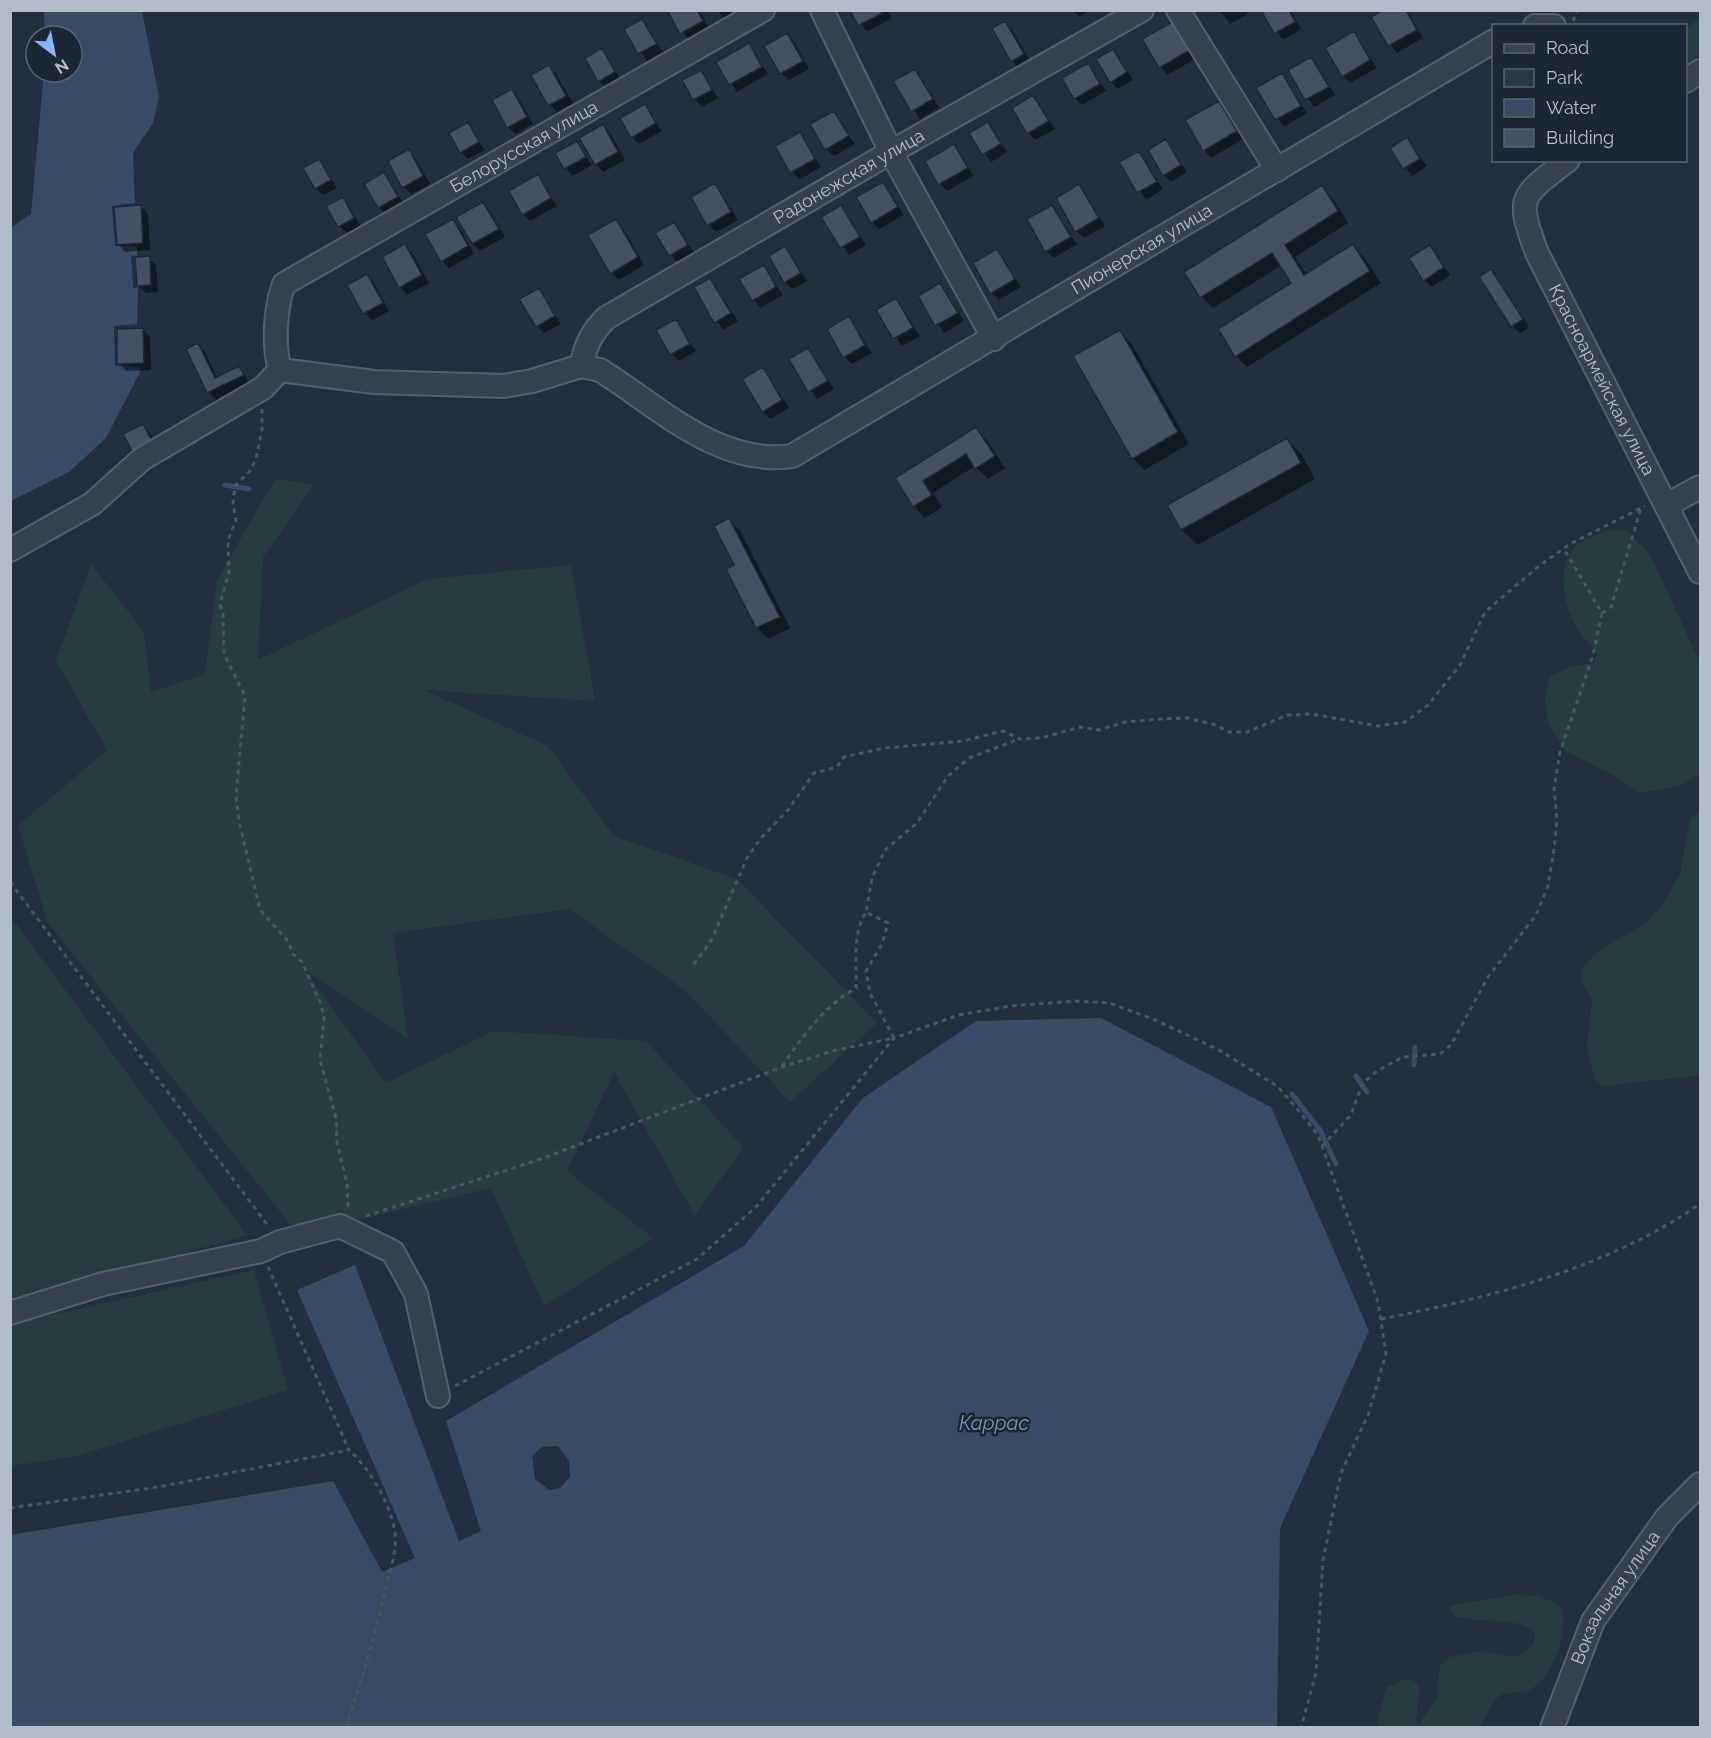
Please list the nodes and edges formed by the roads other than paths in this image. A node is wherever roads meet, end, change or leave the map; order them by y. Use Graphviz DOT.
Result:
graph roads {
  1 [pos="763,10"];
  2 [pos="822,10"];
  3 [pos="1142,10"];
  4 [pos="1178,10"];
  5 [pos="1492,42"];
  6 [pos="1701,71"];
  7 [pos="1687,80"];
  8 [pos="891,152"];
  9 [pos="1565,162"];
  10 [pos="1277,170"];
  11 [pos="994,339"];
  12 [pos="581,366"];
  13 [pos="280,370"];
  14 [pos="1701,487"];
  15 [pos="1664,500"];
  16 [pos="10,550"];
  17 [pos="1701,572"];
  18 [pos="10,1313"];
  19 [pos="438,1396"];
  20 [pos="1701,1484"];
  21 [pos="1552,1728"];
  1 -- 13 [label="street, Белорусская улица"];
  2 -- 8 [label="street"];
  3 -- 8 [label="street, Радонежская улица"];
  4 -- 10 [label="street"];
  5 -- 10 [label="street, Пионерская улица"];
  6 -- 7 [label="street"];
  8 -- 11 [label="street"];
  8 -- 12 [label="street, Радонежская улица"];
  9 -- 15 [label="street, Красноармейская улица"];
  10 -- 11 [label="street, Пионерская улица"];
  11 -- 12 [label="street, Пионерская улица"];
  12 -- 13 [label="street"];
  13 -- 16 [label="street"];
  14 -- 15 [label="street"];
  15 -- 17 [label="street, Красноармейская улица"];
  18 -- 19 [label="street"];
  20 -- 21 [label="street, Вокзальная улица"];
}
